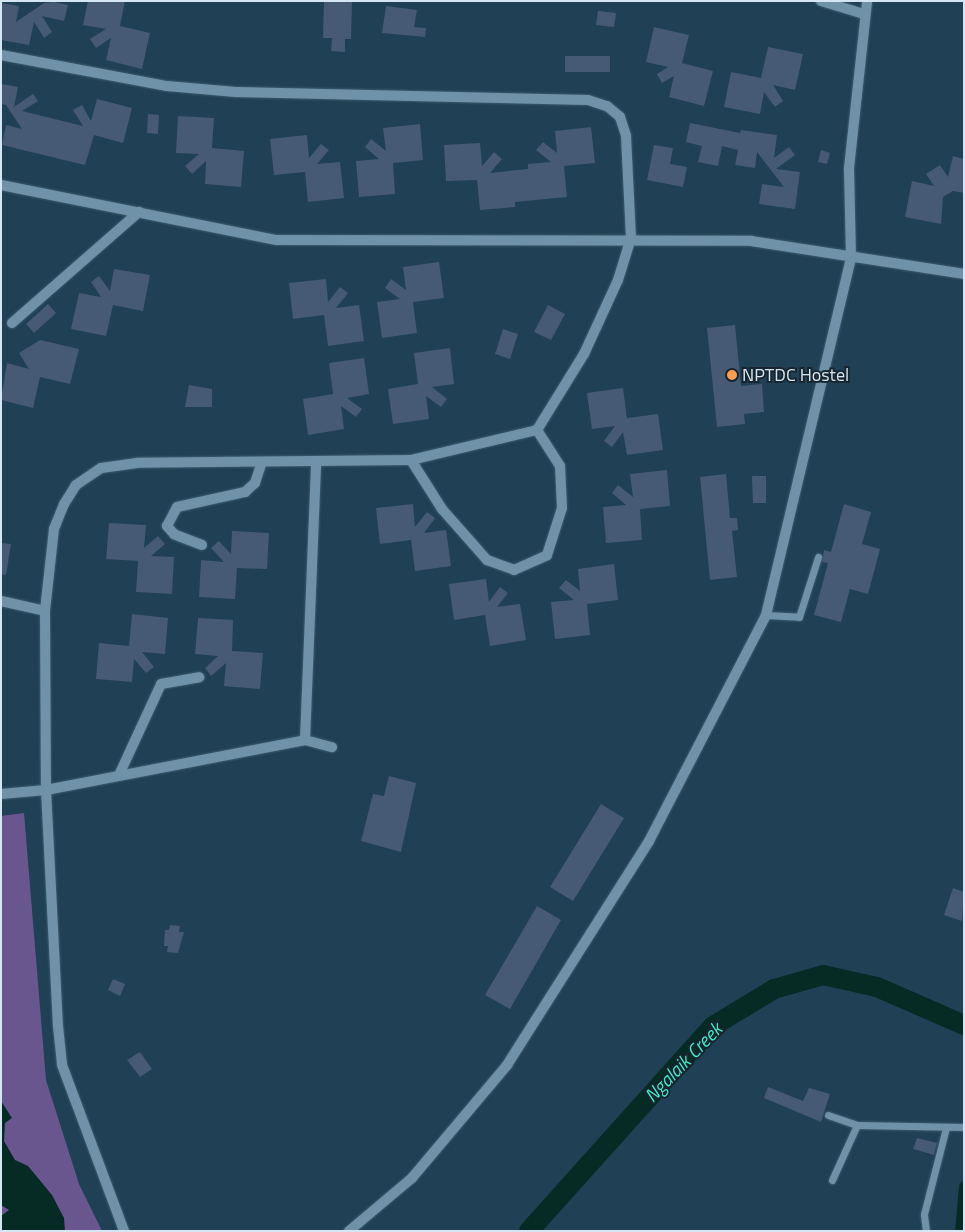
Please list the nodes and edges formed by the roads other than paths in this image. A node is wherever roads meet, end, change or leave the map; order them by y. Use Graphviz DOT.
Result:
graph roads {
  1 [pos="821,1"];
  2 [pos="867,1"];
  3 [pos="864,14"];
  4 [pos="1,55"];
  5 [pos="1,185"];
  6 [pos="139,212"];
  7 [pos="631,238"];
  8 [pos="851,257"];
  9 [pos="964,274"];
  10 [pos="12,324"];
  11 [pos="537,430"];
  12 [pos="411,460"];
  13 [pos="316,463"];
  14 [pos="261,464"];
  15 [pos="202,545"];
  16 [pos="818,557"];
  17 [pos="1,601"];
  18 [pos="45,611"];
  19 [pos="766,615"];
  20 [pos="199,677"];
  21 [pos="305,740"];
  22 [pos="332,747"];
  23 [pos="119,775"];
  24 [pos="46,790"];
  25 [pos="1,794"];
  26 [pos="828,1115"];
  27 [pos="857,1125"];
  28 [pos="946,1128"];
  29 [pos="964,1128"];
  30 [pos="832,1180"];
  31 [pos="124,1231"];
  32 [pos="349,1231"];
  33 [pos="926,1231"];
  1 -- 3 [label="street"];
  2 -- 3 [label="street"];
  3 -- 8 [label="street"];
  4 -- 7 [label="street"];
  5 -- 6 [label="street"];
  6 -- 7 [label="street"];
  6 -- 10 [label="street"];
  7 -- 8 [label="street"];
  7 -- 11 [label="street"];
  8 -- 9 [label="street"];
  8 -- 19 [label="street"];
  11 -- 12 [label="street"];
  11 -- 12 [label="street"];
  12 -- 13 [label="street"];
  13 -- 14 [label="street"];
  13 -- 21 [label="street"];
  14 -- 15 [label="street"];
  14 -- 18 [label="street"];
  16 -- 19 [label="lane"];
  17 -- 18 [label="street"];
  18 -- 24 [label="street"];
  19 -- 32 [label="street"];
  20 -- 23 [label="street"];
  21 -- 22 [label="street"];
  21 -- 23 [label="street"];
  23 -- 24 [label="street"];
  24 -- 25 [label="street"];
  24 -- 31 [label="street"];
  26 -- 27 [label="lane"];
  27 -- 28 [label="lane"];
  27 -- 30 [label="lane"];
  28 -- 29 [label="lane"];
  28 -- 33 [label="lane"];
}
